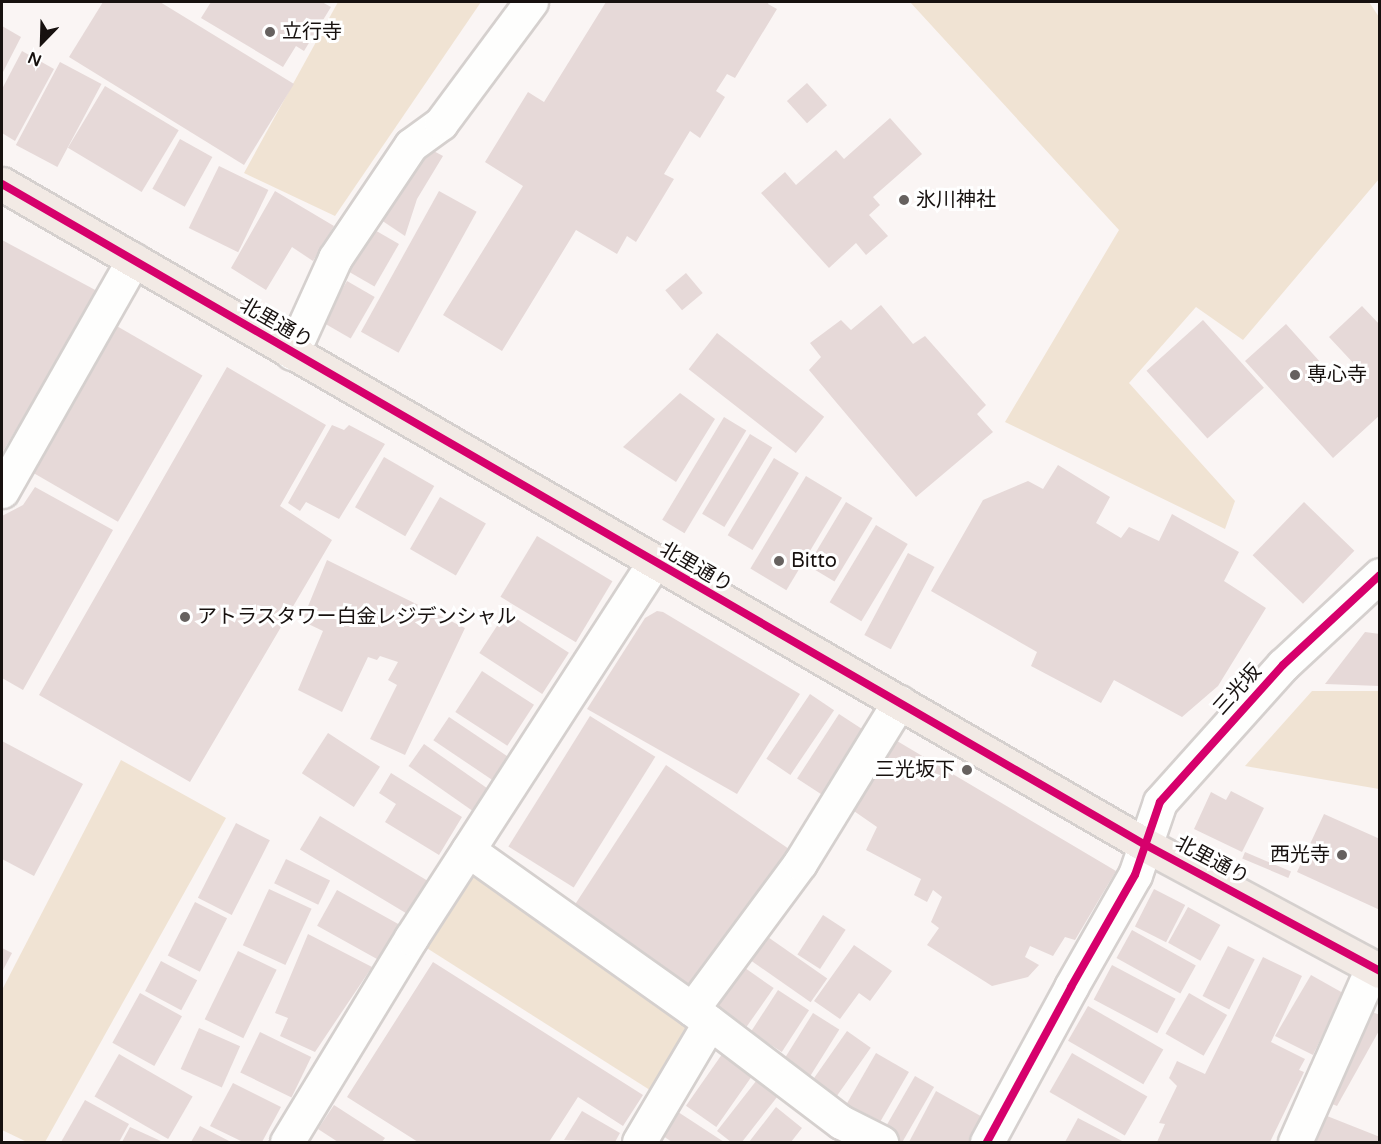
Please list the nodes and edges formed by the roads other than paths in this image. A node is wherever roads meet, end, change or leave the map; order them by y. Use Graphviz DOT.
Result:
graph roads {
  1 [pos="531,2"];
  2 [pos="2,184"];
  3 [pos="133,260"];
  4 [pos="292,353"];
  5 [pos="2,491"];
  6 [pos="654,562"];
  7 [pos="1377,582"];
  8 [pos="899,702"];
  9 [pos="1144,844"];
  10 [pos="468,850"];
  11 [pos="1376,969"];
  12 [pos="701,1016"];
  13 [pos="288,1143"];
  14 [pos="639,1143"];
  15 [pos="881,1143"];
  16 [pos="987,1143"];
  17 [pos="1295,1143"];
  1 -- 4 [label="street"];
  2 -- 3 [label="main road, 北里通り"];
  3 -- 4 [label="main road, 北里通り"];
  3 -- 5 [label="street"];
  4 -- 6 [label="main road, 北里通り"];
  6 -- 8 [label="main road, 北里通り"];
  6 -- 10 [label="street"];
  7 -- 9 [label="street, 三光坂"];
  8 -- 9 [label="main road, 北里通り"];
  8 -- 12 [label="street"];
  9 -- 11 [label="main road, 北里通り"];
  9 -- 16 [label="street, 三光坂"];
  10 -- 12 [label="street"];
  10 -- 13 [label="street"];
  11 -- 17 [label="street"];
  12 -- 14 [label="street"];
  12 -- 15 [label="street"];
}
